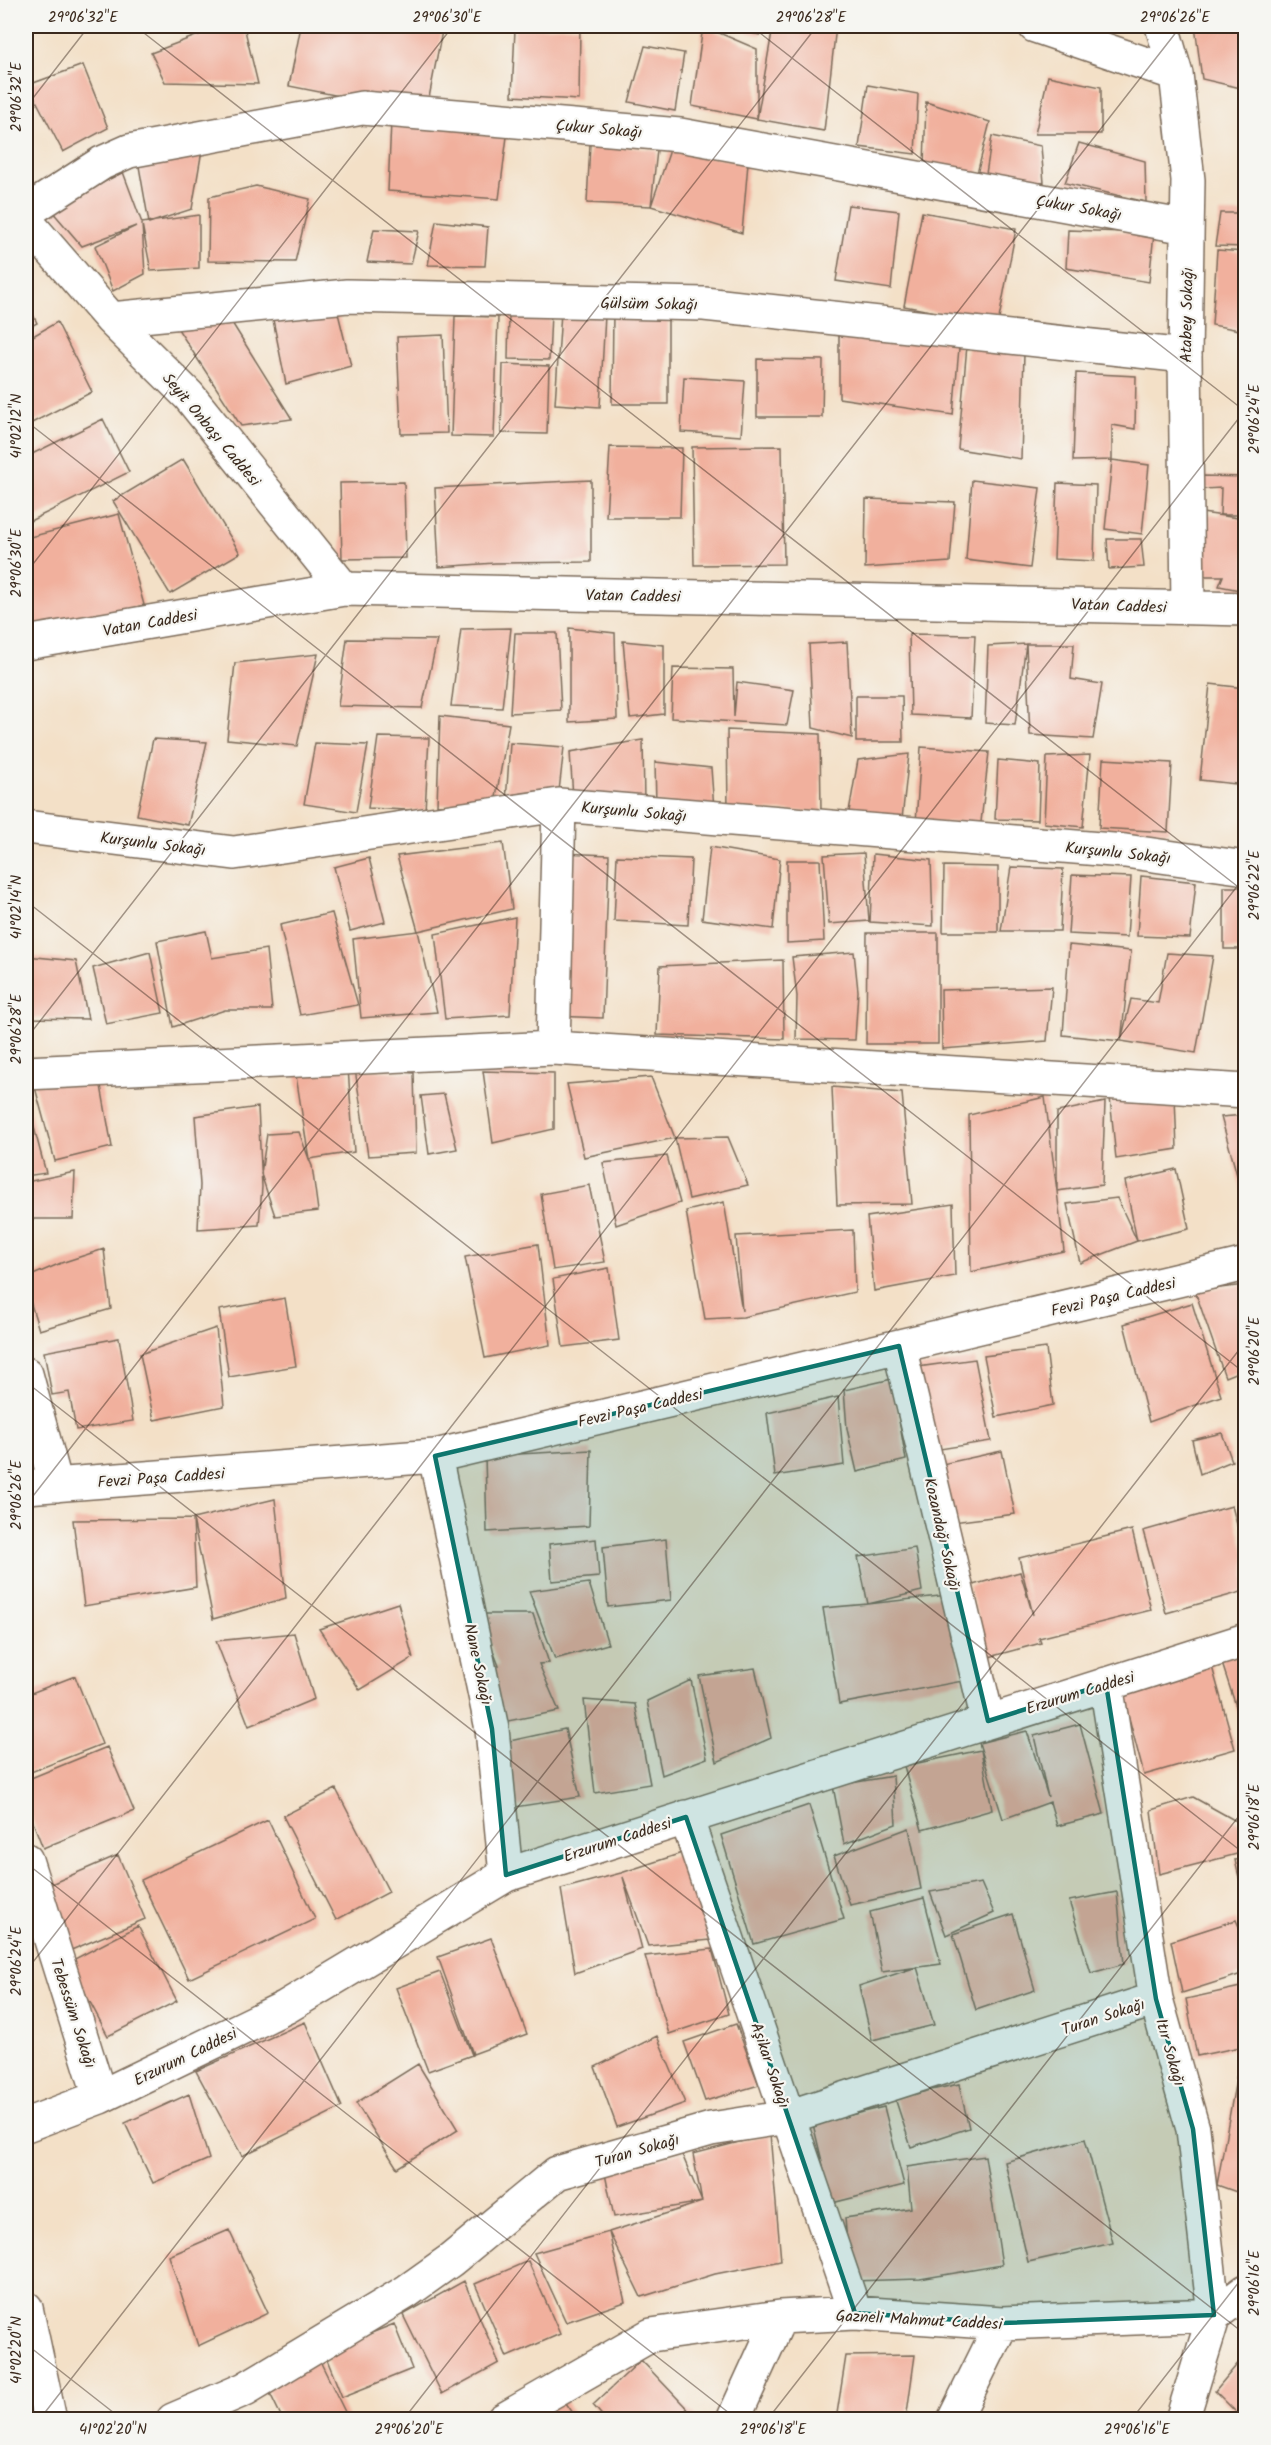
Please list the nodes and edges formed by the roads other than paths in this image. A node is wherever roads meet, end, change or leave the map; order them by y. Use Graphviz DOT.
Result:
graph roads {
  1 [pos="1035,26"];
  2 [pos="1162,26"];
  3 [pos="1176,74"];
  4 [pos="26,212"];
  5 [pos="26,221"];
  6 [pos="1187,226"];
  7 [pos="111,319"];
  8 [pos="1185,356"];
  9 [pos="344,589"];
  10 [pos="1188,607"];
  11 [pos="1245,609"];
  12 [pos="26,643"];
  13 [pos="559,805"];
  14 [pos="26,827"];
  15 [pos="1245,868"];
  16 [pos="553,1048"];
  17 [pos="26,1073"];
  18 [pos="1245,1091"];
  19 [pos="1245,1264"];
  20 [pos="898,1346"];
  21 [pos="26,1374"];
  22 [pos="435,1456"];
  23 [pos="41,1486"];
  24 [pos="1245,1641"];
  25 [pos="1106,1684"];
  26 [pos="988,1721"];
  27 [pos="686,1817"];
  28 [pos="26,1860"];
  29 [pos="506,1875"];
  30 [pos="1156,1999"];
  31 [pos="100,2097"];
  32 [pos="788,2117"];
  33 [pos="26,2125"];
  34 [pos="1245,2291"];
  35 [pos="26,2308"];
  36 [pos="855,2313"];
  37 [pos="1215,2315"];
  38 [pos="780,2317"];
  39 [pos="1002,2324"];
  40 [pos="50,2420"];
  41 [pos="173,2420"];
  42 [pos="503,2420"];
  43 [pos="732,2420"];
  44 [pos="954,2420"];
  45 [pos="1182,2420"];
  1 -- 3 [label="street"];
  2 -- 3 [label="street, Atabey Sokağı"];
  3 -- 6 [label="street, Atabey Sokağı"];
  4 -- 6 [label="street, Çukur Sokağı"];
  5 -- 7 [label="street, Seyit Onbaşı Caddesi"];
  6 -- 8 [label="street, Atabey Sokağı"];
  7 -- 8 [label="street, Gülsüm Sokağı"];
  7 -- 9 [label="street, Seyit Onbaşı Caddesi"];
  8 -- 10 [label="street, Atabey Sokağı"];
  9 -- 10 [label="street, Vatan Caddesi"];
  9 -- 12 [label="street, Vatan Caddesi"];
  10 -- 11 [label="street, Vatan Caddesi"];
  13 -- 14 [label="street, Kurşunlu Sokağı"];
  13 -- 15 [label="street, Kurşunlu Sokağı"];
  13 -- 16 [label="street"];
  16 -- 17 [label="street"];
  16 -- 18 [label="street"];
  19 -- 20 [label="street, Fevzi Paşa Caddesi"];
  20 -- 22 [label="street, Fevzi Paşa Caddesi"];
  20 -- 26 [label="street, Kozandağı Sokağı"];
  21 -- 23 [label="street"];
  22 -- 23 [label="street, Fevzi Paşa Caddesi"];
  22 -- 29 [label="street, Nane Sokağı"];
  24 -- 25 [label="street, Erzurum Caddesi"];
  25 -- 26 [label="street, Erzurum Caddesi"];
  25 -- 30 [label="street, Itır Sokağı"];
  26 -- 27 [label="street, Erzurum Caddesi"];
  27 -- 29 [label="street, Erzurum Caddesi"];
  27 -- 32 [label="street, Aşikar Sokağı"];
  28 -- 31 [label="street, Tebessüm Sokağı"];
  29 -- 31 [label="street, Erzurum Caddesi"];
  30 -- 32 [label="street, Turan Sokağı"];
  30 -- 37 [label="street, Itır Sokağı"];
  31 -- 33 [label="street, Erzurum Caddesi"];
  32 -- 36 [label="street, Aşikar Sokağı"];
  32 -- 41 [label="street, Turan Sokağı"];
  34 -- 37 [label="street"];
  35 -- 40 [label="street"];
  36 -- 38 [label="street, Gazneli Mahmut Caddesi"];
  36 -- 39 [label="street, Gazneli Mahmut Caddesi"];
  37 -- 39 [label="street, Gazneli Mahmut Caddesi"];
  37 -- 45 [label="street"];
  38 -- 42 [label="street, Gazneli Mahmut Caddesi"];
  38 -- 43 [label="street"];
  39 -- 44 [label="street"];
}
